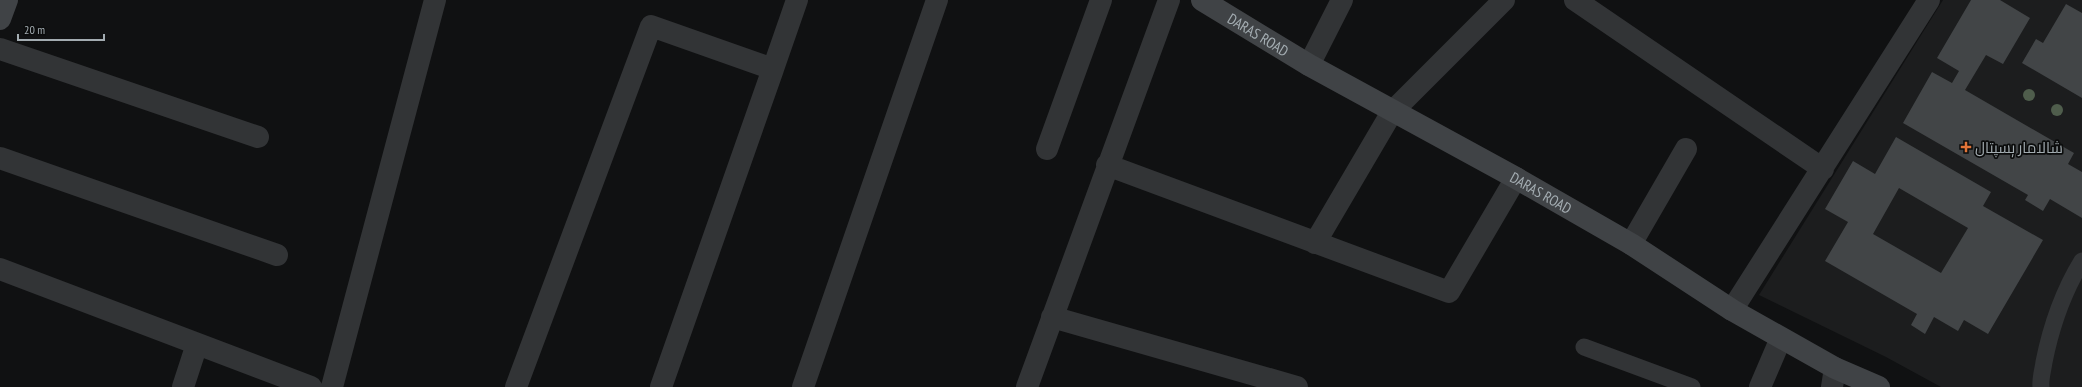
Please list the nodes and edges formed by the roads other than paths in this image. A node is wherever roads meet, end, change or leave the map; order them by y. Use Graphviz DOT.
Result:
graph roads {
  1 [pos="7,0"];
  2 [pos="435,0"];
  3 [pos="797,0"];
  4 [pos="936,0"];
  5 [pos="1101,0"];
  6 [pos="1169,0"];
  7 [pos="1202,0"];
  8 [pos="1342,0"];
  9 [pos="1504,0"];
  10 [pos="1575,0"];
  11 [pos="1929,0"];
  12 [pos="0,19"];
  13 [pos="0,49"];
  14 [pos="1309,65"];
  15 [pos="773,69"];
  16 [pos="1392,112"];
  17 [pos="258,137"];
  18 [pos="1047,149"];
  19 [pos="1686,149"];
  20 [pos="0,158"];
  21 [pos="1107,166"];
  22 [pos="1823,169"];
  23 [pos="1516,178"];
  24 [pos="1315,242"];
  25 [pos="1631,244"];
  26 [pos="277,254"];
  27 [pos="2082,261"];
  28 [pos="0,269"];
  29 [pos="1732,310"];
  30 [pos="1052,317"];
  31 [pos="1781,338"];
  32 [pos="197,344"];
  33 [pos="1584,347"];
  34 [pos="1833,378"];
  35 [pos="183,387"];
  36 [pos="311,387"];
  37 [pos="332,387"];
  38 [pos="516,387"];
  39 [pos="661,387"];
  40 [pos="803,387"];
  41 [pos="1027,387"];
  42 [pos="1297,387"];
  43 [pos="1692,387"];
  44 [pos="1760,387"];
  45 [pos="1879,387"];
  46 [pos="2041,387"];
  1 -- 12 [label="street"];
  2 -- 37 [label="street"];
  3 -- 15 [label="street"];
  4 -- 40 [label="street"];
  5 -- 18 [label="street"];
  6 -- 21 [label="street"];
  7 -- 14 [label="street, DARAS ROAD"];
  8 -- 14 [label="street"];
  9 -- 16 [label="street"];
  10 -- 22 [label="street"];
  11 -- 22 [label="street"];
  13 -- 17 [label="street"];
  14 -- 16 [label="street, DARAS ROAD"];
  15 -- 38 [label="street"];
  15 -- 39 [label="street"];
  16 -- 23 [label="street, DARAS ROAD"];
  16 -- 24 [label="street"];
  19 -- 25 [label="street"];
  20 -- 26 [label="street"];
  21 -- 24 [label="street"];
  21 -- 30 [label="street"];
  22 -- 29 [label="street"];
  23 -- 24 [label="street"];
  23 -- 25 [label="street, DARAS ROAD"];
  25 -- 29 [label="street, DARAS ROAD"];
  27 -- 46 [label="lane"];
  28 -- 32 [label="street"];
  29 -- 31 [label="street, DARAS ROAD"];
  30 -- 41 [label="street"];
  30 -- 42 [label="street"];
  31 -- 34 [label="street, DARAS ROAD"];
  31 -- 44 [label="street"];
  32 -- 35 [label="street"];
  32 -- 36 [label="street"];
  33 -- 43 [label="lane"];
  34 -- 45 [label="street, DARAS ROAD"];
}
